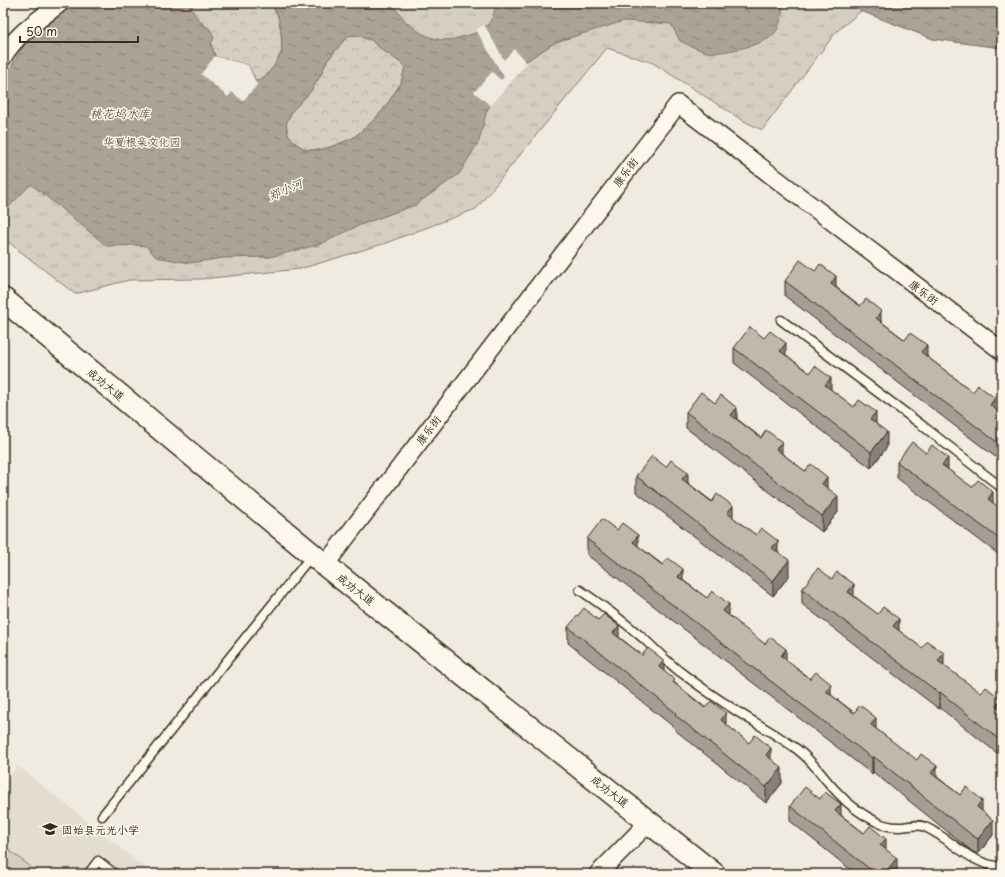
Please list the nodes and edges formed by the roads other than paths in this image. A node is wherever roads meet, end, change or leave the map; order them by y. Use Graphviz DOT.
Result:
graph roads {
  1 [pos="60,3"];
  2 [pos="3,57"];
  3 [pos="3,299"];
  4 [pos="781,320"];
  5 [pos="1002,351"];
  6 [pos="1002,488"];
  7 [pos="319,559"];
  8 [pos="580,590"];
  9 [pos="102,816"];
  10 [pos="649,822"];
  11 [pos="1002,868"];
  12 [pos="88,874"];
  13 [pos="114,874"];
  14 [pos="598,874"];
  15 [pos="714,874"];
  1 -- 2 [label="street"];
  3 -- 7 [label="main road, 成功大道"];
  4 -- 6 [label="lane"];
  5 -- 7 [label="street, 康乐街"];
  7 -- 9 [label="lane"];
  7 -- 10 [label="main road, 成功大道"];
  8 -- 11 [label="lane"];
  10 -- 14 [label="street"];
  10 -- 15 [label="main road, 成功大道"];
  12 -- 13 [label="lane"];
}
